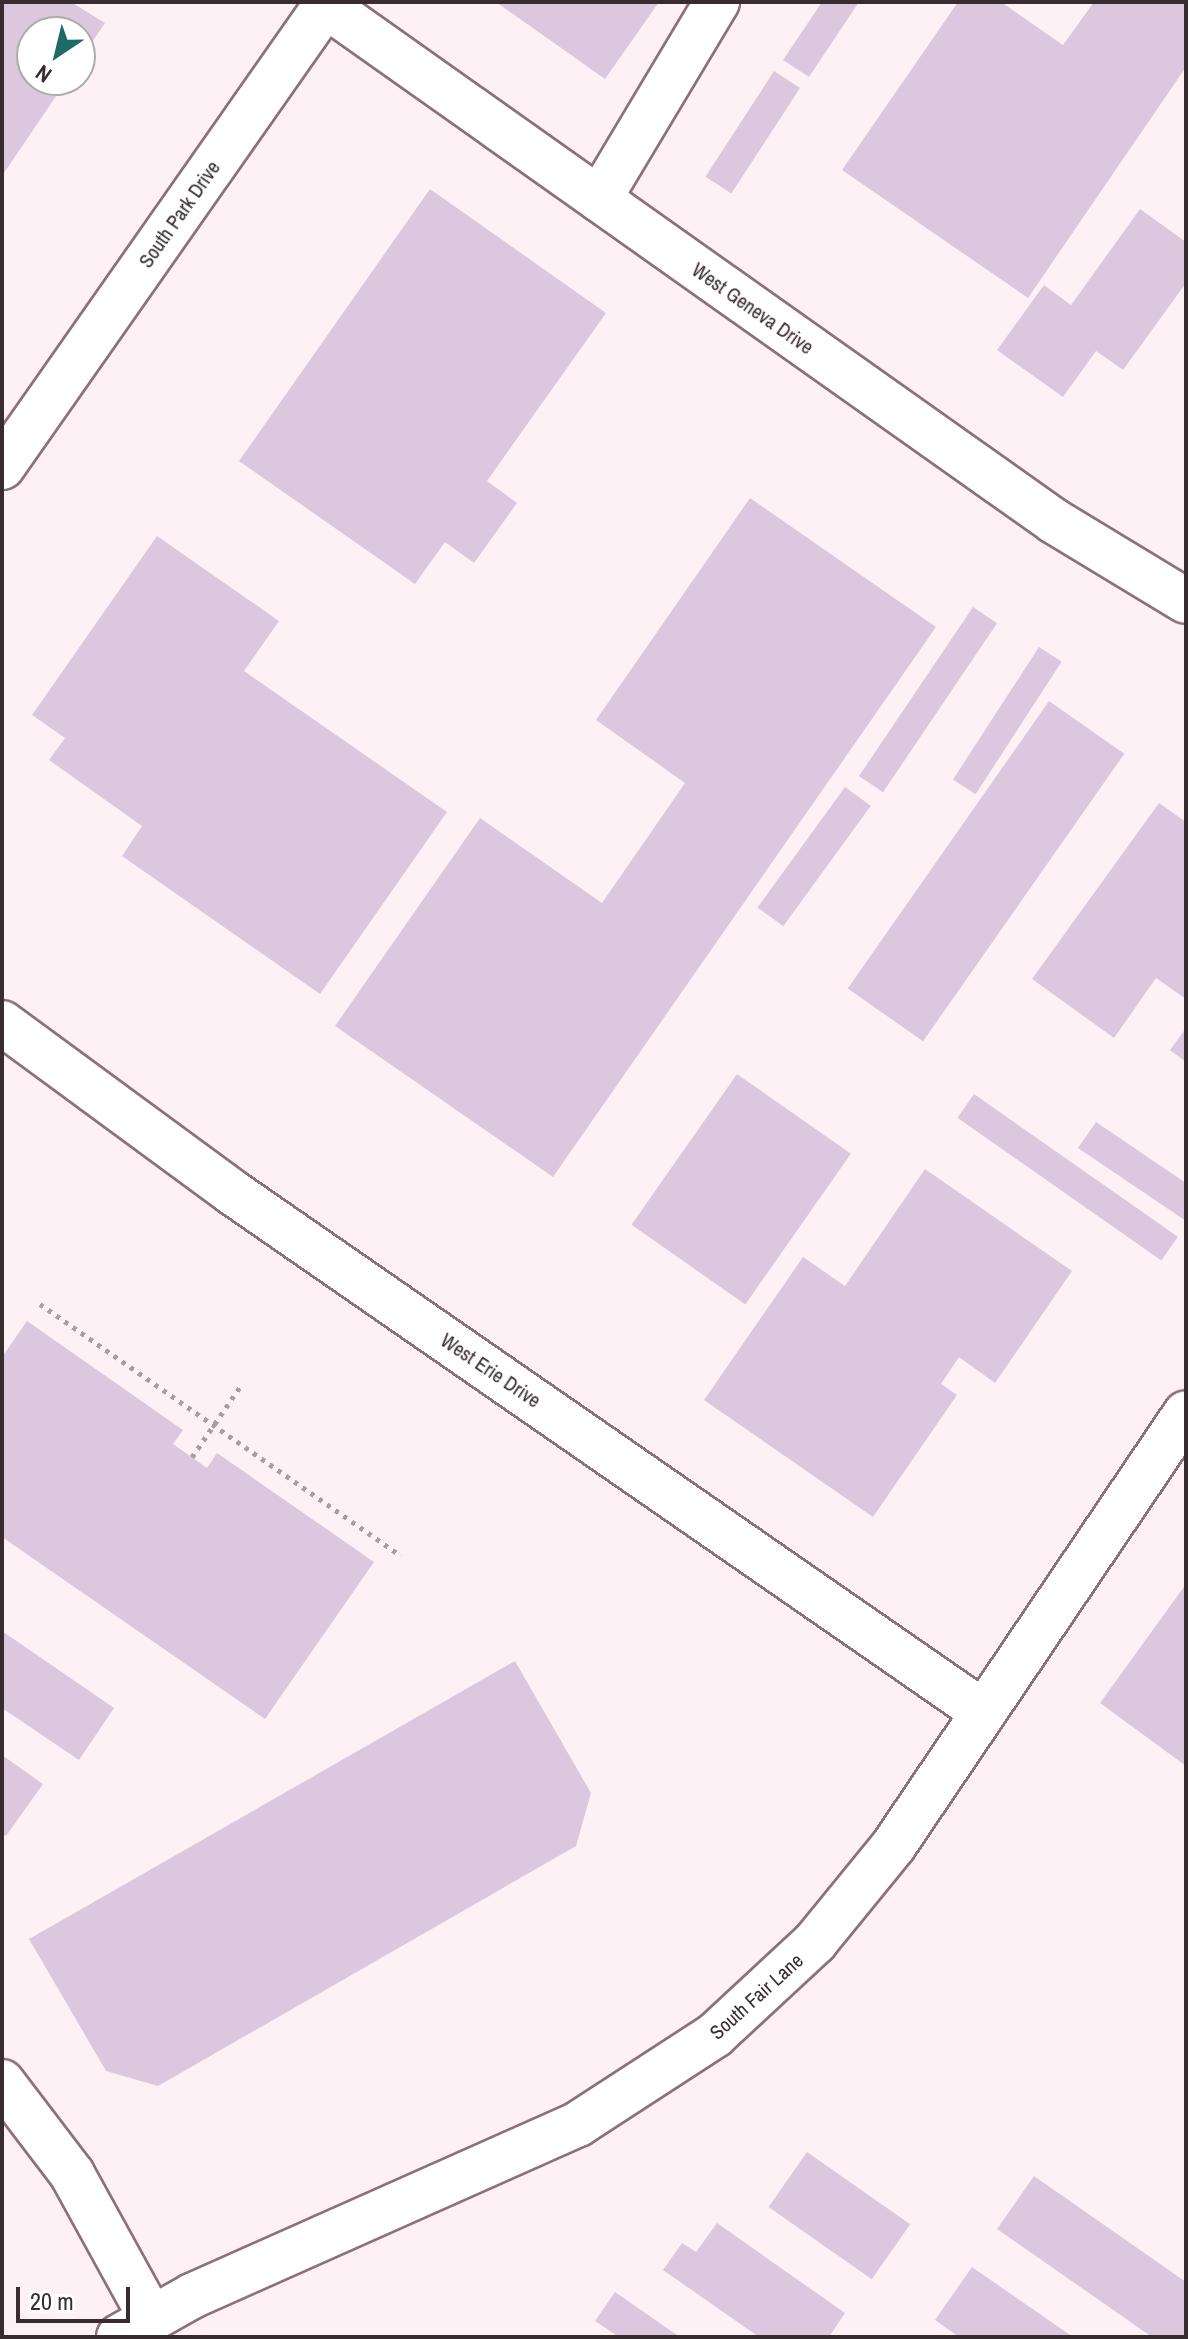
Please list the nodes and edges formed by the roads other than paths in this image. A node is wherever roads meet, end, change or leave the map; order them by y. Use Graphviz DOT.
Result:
graph roads {
  1 [pos="717,2"];
  2 [pos="326,4"];
  3 [pos="599,199"];
  4 [pos="16,417"];
  5 [pos="2,467"];
  6 [pos="1186,601"];
  7 [pos="2,1023"];
  8 [pos="1186,1413"];
  9 [pos="983,1712"];
  10 [pos="2,2082"];
  11 [pos="135,2326"];
  1 -- 3 [label="street"];
  2 -- 3 [label="street, West Geneva Drive"];
  2 -- 4 [label="street, South Park Drive"];
  3 -- 6 [label="street, West Geneva Drive"];
  4 -- 5 [label="street"];
  7 -- 9 [label="street, West Erie Drive"];
  8 -- 9 [label="street, South Fair Lane"];
  9 -- 11 [label="street, South Fair Lane"];
  10 -- 11 [label="street"];
}
